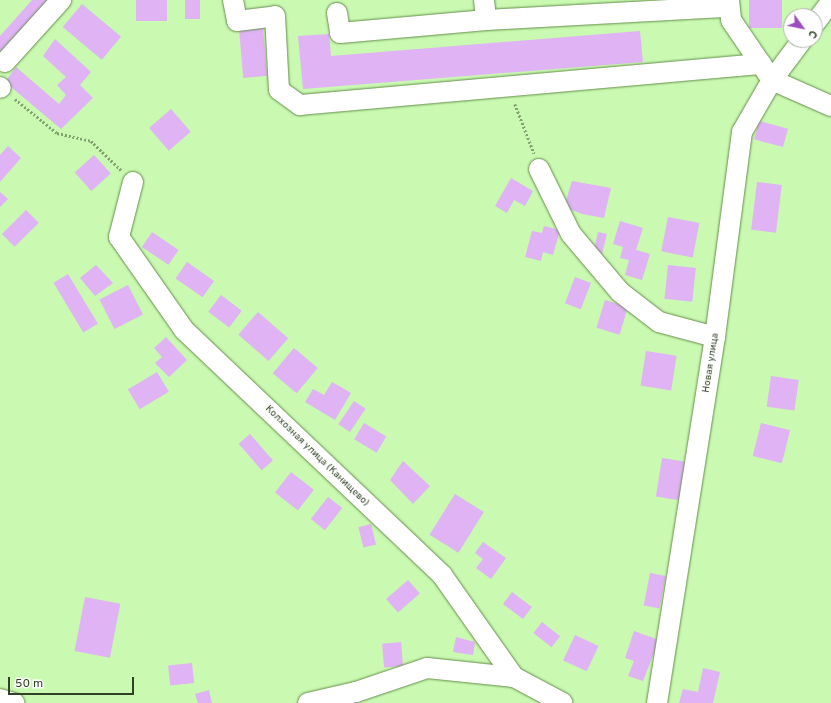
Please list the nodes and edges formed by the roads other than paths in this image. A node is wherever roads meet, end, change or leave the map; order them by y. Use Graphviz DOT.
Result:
graph roads {
  1 [pos="60,0"];
  2 [pos="233,0"];
  3 [pos="484,0"];
  4 [pos="831,2"];
  5 [pos="729,3"];
  6 [pos="823,12"];
  7 [pos="337,13"];
  8 [pos="486,20"];
  9 [pos="793,48"];
  10 [pos="5,62"];
  11 [pos="767,72"];
  12 [pos="831,106"];
  13 [pos="539,169"];
  14 [pos="133,182"];
  15 [pos="715,337"];
  16 [pos="514,677"];
  17 [pos="0,699"];
  18 [pos="14,703"];
  19 [pos="308,703"];
  20 [pos="563,703"];
  21 [pos="657,703"];
  1 -- 10 [label="street"];
  2 -- 11 [label="street"];
  3 -- 8 [label="street"];
  4 -- 6 [label="street"];
  5 -- 8 [label="street"];
  5 -- 11 [label="street"];
  7 -- 8 [label="street"];
  9 -- 11 [label="street, Новая улица"];
  11 -- 12 [label="street"];
  11 -- 15 [label="street, Новая улица"];
  13 -- 15 [label="street"];
  14 -- 16 [label="street, Колхозная улица (Канищево)"];
  15 -- 21 [label="street, Новая улица"];
  16 -- 19 [label="street"];
  16 -- 20 [label="street, Колхозная улица (Канищево)"];
  17 -- 18 [label="street"];
}
